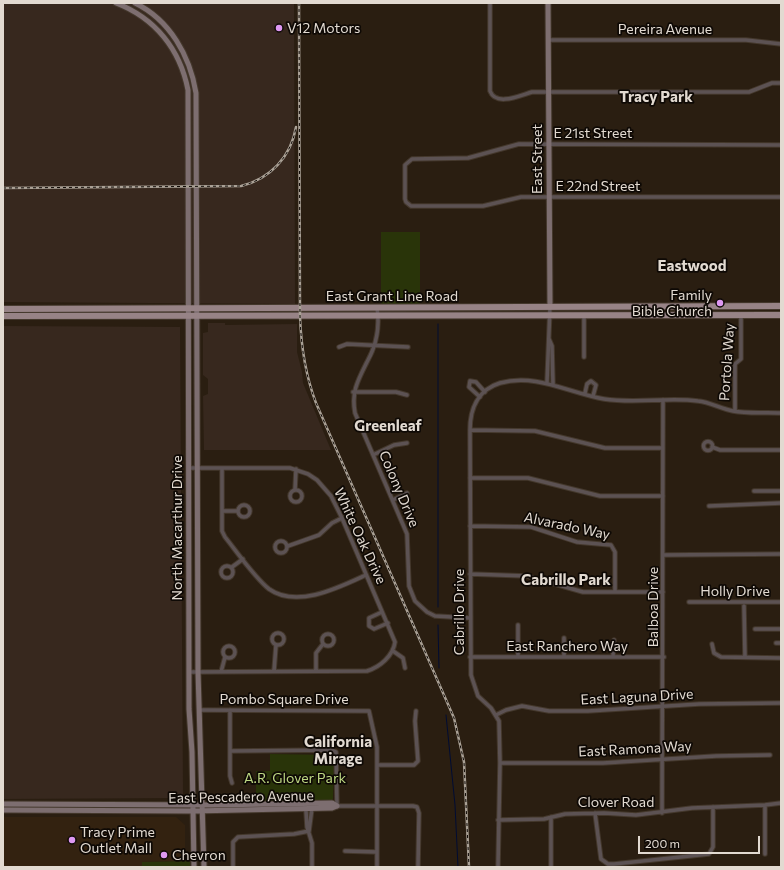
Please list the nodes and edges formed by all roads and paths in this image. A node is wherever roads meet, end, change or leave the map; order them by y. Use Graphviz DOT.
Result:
graph roads {
  1 [pos="116,3"];
  2 [pos="135,3"];
  3 [pos="490,3"];
  4 [pos="548,3"];
  5 [pos="548,40"];
  6 [pos="781,44"];
  7 [pos="781,83"];
  8 [pos="549,92"];
  9 [pos="549,144"];
  10 [pos="781,146"];
  11 [pos="549,197"];
  12 [pos="781,197"];
  13 [pos="416,206"];
  14 [pos="781,306"];
  15 [pos="550,307"];
  16 [pos="188,308"];
  17 [pos="196,308"];
  18 [pos="377,308"];
  19 [pos="3,309"];
  20 [pos="741,315"];
  21 [pos="781,315"];
  22 [pos="3,316"];
  23 [pos="188,316"];
  24 [pos="196,316"];
  25 [pos="378,316"];
  26 [pos="550,316"];
  27 [pos="584,316"];
  28 [pos="549,339"];
  29 [pos="374,344"];
  30 [pos="339,347"];
  31 [pos="408,347"];
  32 [pos="584,357"];
  33 [pos="547,382"];
  34 [pos="553,384"];
  35 [pos="353,392"];
  36 [pos="485,392"];
  37 [pos="584,393"];
  38 [pos="407,395"];
  39 [pos="593,396"];
  40 [pos="480,397"];
  41 [pos="663,400"];
  42 [pos="735,411"];
  43 [pos="781,413"];
  44 [pos="470,430"];
  45 [pos="407,443"];
  46 [pos="712,447"];
  47 [pos="663,448"];
  48 [pos="781,450"];
  49 [pos="373,455"];
  50 [pos="189,468"];
  51 [pos="198,468"];
  52 [pos="222,469"];
  53 [pos="296,469"];
  54 [pos="470,478"];
  55 [pos="295,490"];
  56 [pos="754,491"];
  57 [pos="781,491"];
  58 [pos="408,493"];
  59 [pos="663,496"];
  60 [pos="393,500"];
  61 [pos="781,504"];
  62 [pos="709,506"];
  63 [pos="222,511"];
  64 [pos="238,511"];
  65 [pos="342,518"];
  66 [pos="470,526"];
  67 [pos="288,546"];
  68 [pos="781,554"];
  69 [pos="663,555"];
  70 [pos="243,558"];
  71 [pos="232,567"];
  72 [pos="470,574"];
  73 [pos="366,575"];
  74 [pos="615,592"];
  75 [pos="663,592"];
  76 [pos="689,602"];
  77 [pos="781,602"];
  78 [pos="744,606"];
  79 [pos="382,612"];
  80 [pos="470,618"];
  81 [pos="388,623"];
  82 [pos="518,625"];
  83 [pos="781,628"];
  84 [pos="755,629"];
  85 [pos="564,638"];
  86 [pos="614,640"];
  87 [pos="776,643"];
  88 [pos="781,643"];
  89 [pos="323,644"];
  90 [pos="712,644"];
  91 [pos="276,645"];
  92 [pos="393,651"];
  93 [pos="613,656"];
  94 [pos="225,657"];
  95 [pos="470,657"];
  96 [pos="518,657"];
  97 [pos="564,657"];
  98 [pos="664,657"];
  99 [pos="745,658"];
  100 [pos="781,658"];
  101 [pos="405,668"];
  102 [pos="274,671"];
  103 [pos="316,671"];
  104 [pos="189,672"];
  105 [pos="198,672"];
  106 [pos="221,672"];
  107 [pos="781,703"];
  108 [pos="662,707"];
  109 [pos="199,710"];
  110 [pos="230,710"];
  111 [pos="416,711"];
  112 [pos="496,715"];
  113 [pos="230,751"];
  114 [pos="770,756"];
  115 [pos="662,759"];
  116 [pos="500,763"];
  117 [pos="377,765"];
  118 [pos="232,783"];
  119 [pos="781,802"];
  120 [pos="3,804"];
  121 [pos="193,805"];
  122 [pos="202,805"];
  123 [pos="765,805"];
  124 [pos="337,806"];
  125 [pos="377,806"];
  126 [pos="713,807"];
  127 [pos="304,808"];
  128 [pos="312,808"];
  129 [pos="3,810"];
  130 [pos="193,811"];
  131 [pos="202,811"];
  132 [pos="595,813"];
  133 [pos="662,813"];
  134 [pos="551,817"];
  135 [pos="498,820"];
  136 [pos="309,830"];
  137 [pos="345,850"];
  138 [pos="377,852"];
  139 [pos="765,854"];
  140 [pos="194,867"];
  141 [pos="204,867"];
  142 [pos="233,867"];
  143 [pos="312,867"];
  144 [pos="377,867"];
  145 [pos="418,867"];
  146 [pos="498,867"];
  147 [pos="551,867"];
  1 -- 16 [label="main road, North Macarthur Drive"];
  2 -- 17 [label="main road, North Macarthur Drive"];
  3 -- 8 [label="street"];
  4 -- 5 [label="main road, East Street"];
  5 -- 6 [label="street, Pereira Avenue"];
  5 -- 8 [label="main road, East Street"];
  7 -- 8 [label="street"];
  8 -- 9 [label="main road, East Street"];
  9 -- 10 [label="street, E 21st Street"];
  9 -- 11 [label="main road, East Street"];
  9 -- 13 [label="street, E 21st Street"];
  11 -- 12 [label="street, E 22nd Street"];
  11 -- 13 [label="street, E 22nd Street"];
  11 -- 15 [label="main road, East Street"];
  14 -- 15 [label="main road, East Grant Line Road"];
  15 -- 18 [label="main road, East Grant Line Road"];
  15 -- 26 [label="street, East Street"];
  16 -- 17 [label="main road, East Grant Line Road"];
  16 -- 19 [label="main road, East Grant Line Road"];
  16 -- 23 [label="main road, North Macarthur Drive"];
  17 -- 18 [label="main road, East Grant Line Road"];
  17 -- 24 [label="main road, North Macarthur Drive"];
  18 -- 25 [label="street, Colony Drive"];
  20 -- 21 [label="main road, East Grant Line Road"];
  20 -- 27 [label="main road, East Grant Line Road"];
  20 -- 42 [label="street, Portola Way"];
  22 -- 23 [label="main road, East Grant Line Road"];
  23 -- 24 [label="main road, East Grant Line Road"];
  23 -- 50 [label="main road, North Macarthur Drive"];
  24 -- 25 [label="main road, East Grant Line Road"];
  24 -- 51 [label="main road, North Macarthur Drive"];
  25 -- 26 [label="main road, East Grant Line Road"];
  25 -- 29 [label="street, Colony Drive"];
  26 -- 27 [label="main road, East Grant Line Road"];
  26 -- 28 [label="street, East Street"];
  27 -- 32 [label="street"];
  28 -- 33 [label="street"];
  28 -- 34 [label="street"];
  29 -- 30 [label="street"];
  29 -- 31 [label="street"];
  29 -- 35 [label="street, Colony Drive"];
  33 -- 34 [label="street"];
  33 -- 36 [label="street"];
  34 -- 37 [label="street"];
  35 -- 38 [label="street"];
  35 -- 49 [label="street, Colony Drive"];
  36 -- 40 [label="street"];
  36 -- 40 [label="street"];
  37 -- 39 [label="street"];
  37 -- 39 [label="street"];
  39 -- 41 [label="street"];
  40 -- 44 [label="street, Cabrillo Drive"];
  41 -- 42 [label="street"];
  41 -- 47 [label="street, Balboa Drive"];
  42 -- 43 [label="street"];
  44 -- 47 [label="street"];
  44 -- 54 [label="street, Cabrillo Drive"];
  45 -- 49 [label="street"];
  46 -- 48 [label="street"];
  47 -- 59 [label="street, Balboa Drive"];
  49 -- 60 [label="street, Colony Drive"];
  50 -- 51 [label="street, White Oak Drive"];
  50 -- 104 [label="main road, North Macarthur Drive"];
  51 -- 52 [label="street, White Oak Drive"];
  51 -- 105 [label="main road, North Macarthur Drive"];
  52 -- 53 [label="street, White Oak Drive"];
  52 -- 63 [label="street"];
  53 -- 55 [label="street"];
  53 -- 65 [label="street, White Oak Drive"];
  54 -- 59 [label="street"];
  54 -- 66 [label="street, Cabrillo Drive"];
  56 -- 57 [label="street"];
  58 -- 60 [label="street"];
  59 -- 69 [label="street, Balboa Drive"];
  60 -- 80 [label="street, Colony Drive"];
  61 -- 62 [label="street"];
  63 -- 64 [label="street"];
  63 -- 70 [label="street"];
  65 -- 67 [label="street"];
  65 -- 73 [label="street, White Oak Drive"];
  66 -- 72 [label="street, Cabrillo Drive"];
  66 -- 74 [label="street, Alvarado Way"];
  68 -- 69 [label="street"];
  69 -- 75 [label="street, Balboa Drive"];
  70 -- 71 [label="street"];
  70 -- 73 [label="street"];
  72 -- 74 [label="street"];
  72 -- 80 [label="street, Cabrillo Drive"];
  73 -- 79 [label="street, White Oak Drive"];
  74 -- 75 [label="street"];
  75 -- 98 [label="street, Balboa Drive"];
  76 -- 77 [label="street, Holly Drive"];
  78 -- 99 [label="street, Holly Drive"];
  79 -- 81 [label="street, White Oak Drive"];
  79 -- 81 [label="street"];
  80 -- 95 [label="street, Cabrillo Drive"];
  81 -- 92 [label="street, White Oak Drive"];
  82 -- 96 [label="street"];
  83 -- 84 [label="street"];
  85 -- 97 [label="street"];
  86 -- 93 [label="street"];
  87 -- 88 [label="street"];
  89 -- 103 [label="street"];
  90 -- 99 [label="street"];
  91 -- 102 [label="street"];
  92 -- 101 [label="street"];
  92 -- 103 [label="street"];
  93 -- 97 [label="street, East Ranchero Way"];
  93 -- 98 [label="street, East Ranchero Way"];
  94 -- 106 [label="street"];
  95 -- 96 [label="street, East Ranchero Way"];
  95 -- 112 [label="street, Cabrillo Drive"];
  96 -- 97 [label="street, East Ranchero Way"];
  98 -- 108 [label="street, Balboa Drive"];
  99 -- 100 [label="street"];
  102 -- 103 [label="street"];
  102 -- 106 [label="street"];
  104 -- 105 [label="street"];
  104 -- 121 [label="main road, North Macarthur Drive"];
  105 -- 106 [label="street"];
  105 -- 109 [label="main road, North Macarthur Drive"];
  107 -- 108 [label="street, East Laguna Drive"];
  108 -- 112 [label="street, East Laguna Drive"];
  108 -- 115 [label="street, Balboa Drive"];
  109 -- 110 [label="street, Pombo Square Drive"];
  109 -- 122 [label="main road, North Macarthur Drive"];
  110 -- 113 [label="street"];
  110 -- 117 [label="street, Pombo Square Drive"];
  111 -- 117 [label="street"];
  112 -- 116 [label="street, Cabrillo Drive"];
  113 -- 118 [label="street"];
  113 -- 124 [label="street"];
  114 -- 115 [label="street, East Ramona Way"];
  115 -- 116 [label="street, East Ramona Way"];
  115 -- 133 [label="street, Balboa Drive"];
  116 -- 135 [label="street, Cabrillo Drive"];
  117 -- 125 [label="street"];
  119 -- 123 [label="street, Clover Road"];
  120 -- 121 [label="main road, East Pescadero Avenue"];
  121 -- 122 [label="main road, East Pescadero Avenue"];
  121 -- 130 [label="main road, North Macarthur Drive"];
  122 -- 124 [label="main road, East Pescadero Avenue"];
  122 -- 131 [label="main road, North Macarthur Drive"];
  123 -- 126 [label="street, Clover Road"];
  123 -- 139 [label="street"];
  124 -- 125 [label="street"];
  124 -- 128 [label="main road, East Pescadero Avenue"];
  125 -- 138 [label="street"];
  125 -- 145 [label="street"];
  126 -- 132 [label="street"];
  126 -- 133 [label="street, Clover Road"];
  127 -- 128 [label="main road, East Pescadero Avenue"];
  127 -- 131 [label="main road, East Pescadero Avenue"];
  127 -- 136 [label="street"];
  128 -- 136 [label="street"];
  129 -- 130 [label="main road, East Pescadero Avenue"];
  130 -- 131 [label="main road, East Pescadero Avenue"];
  130 -- 140 [label="main road, North Macarthur Drive"];
  131 -- 141 [label="main road, North Macarthur Drive"];
  132 -- 133 [label="street, Clover Road"];
  132 -- 134 [label="street, Clover Road"];
  134 -- 135 [label="street, Clover Road"];
  134 -- 147 [label="street"];
  135 -- 146 [label="street, Cabrillo Drive"];
  136 -- 142 [label="street"];
  136 -- 143 [label="street"];
  137 -- 138 [label="street"];
  138 -- 144 [label="street"];
}
